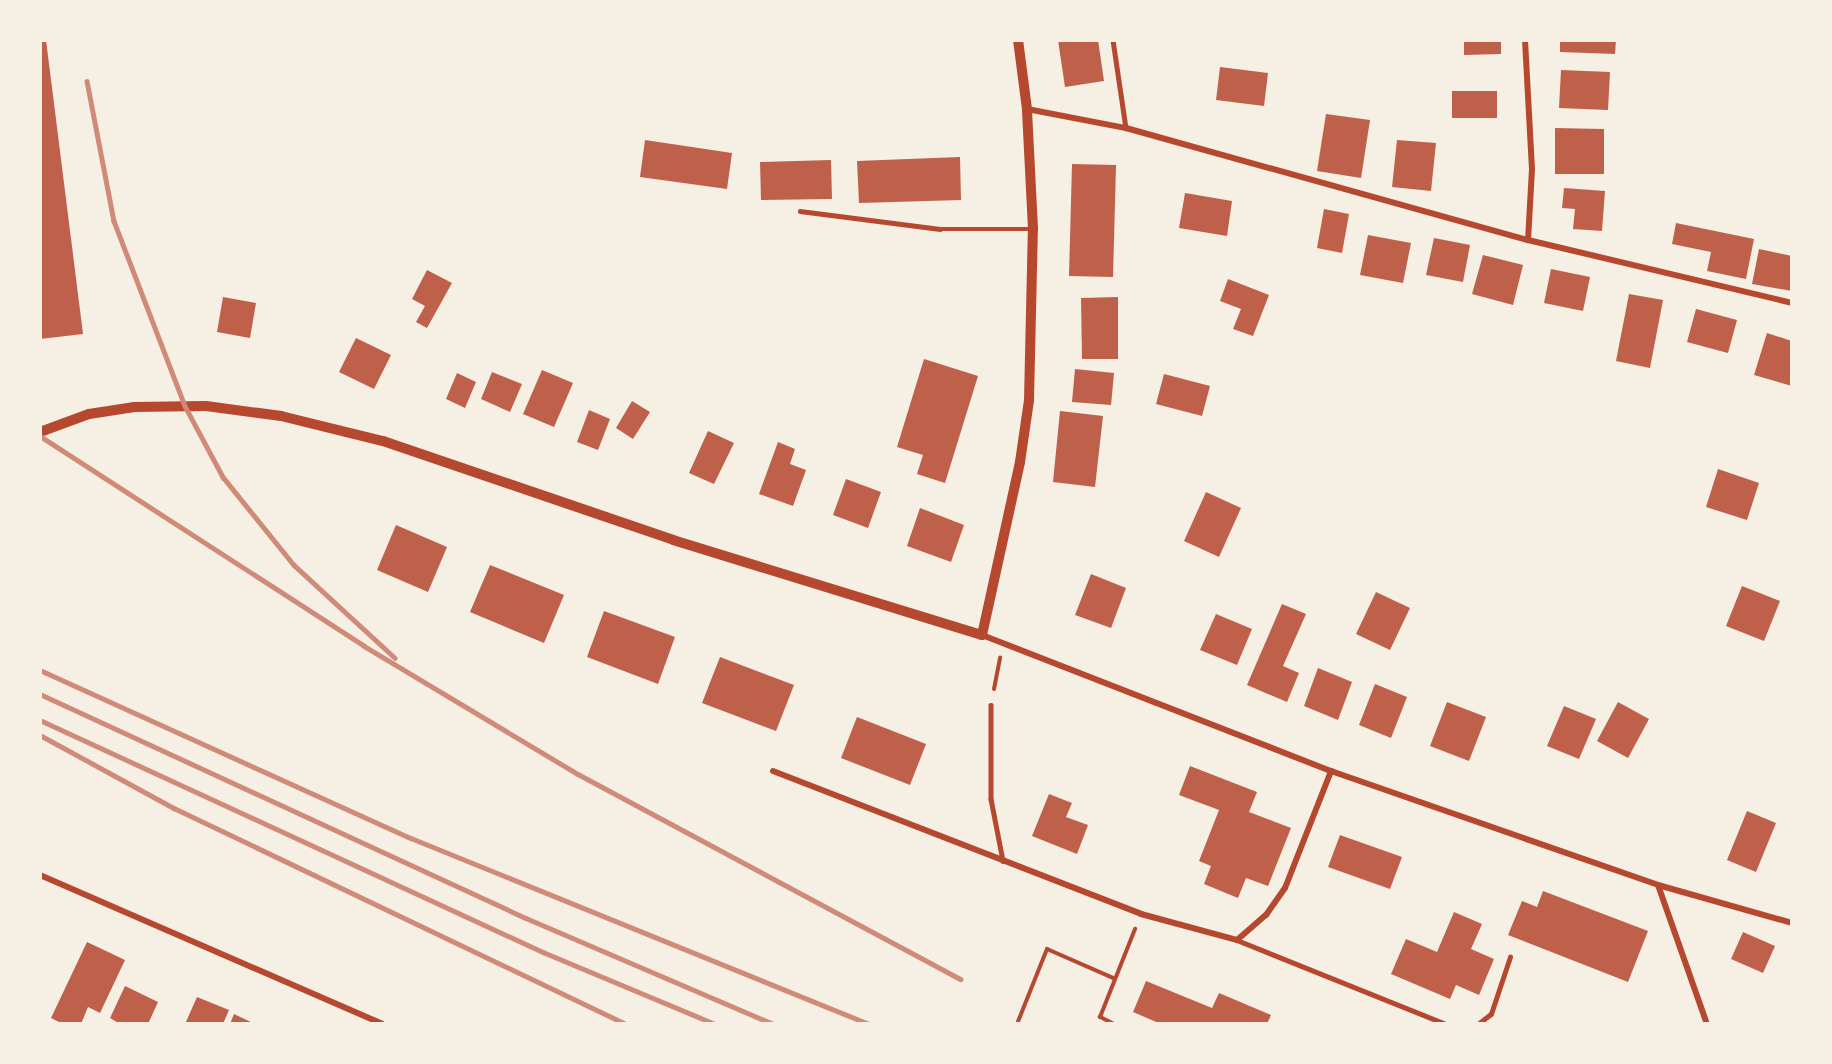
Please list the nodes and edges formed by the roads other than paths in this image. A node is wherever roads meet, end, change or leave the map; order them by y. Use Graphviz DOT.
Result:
graph roads {
  1 [pos="1018,40"];
  2 [pos="1113,40"];
  3 [pos="1525,40"];
  4 [pos="1027,109"];
  5 [pos="1126,128"];
  6 [pos="800,211"];
  7 [pos="1033,229"];
  8 [pos="1528,240"];
  9 [pos="1791,303"];
  10 [pos="40,432"];
  11 [pos="982,635"];
  12 [pos="991,705"];
  13 [pos="773,771"];
  14 [pos="1331,771"];
  15 [pos="1003,861"];
  16 [pos="40,875"];
  17 [pos="1658,885"];
  18 [pos="1791,923"];
  19 [pos="1237,940"];
  20 [pos="1510,957"];
  21 [pos="382,1023"];
  22 [pos="1446,1023"];
  23 [pos="1478,1023"];
  24 [pos="1707,1023"];
  1 -- 4 [label="street"];
  2 -- 5 [label="lane"];
  3 -- 8 [label="street"];
  4 -- 5 [label="street"];
  4 -- 7 [label="street"];
  5 -- 8 [label="street"];
  6 -- 7 [label="lane"];
  7 -- 11 [label="street"];
  8 -- 9 [label="street"];
  10 -- 11 [label="street"];
  11 -- 14 [label="street"];
  12 -- 15 [label="lane"];
  13 -- 15 [label="street"];
  14 -- 17 [label="street"];
  14 -- 19 [label="street"];
  15 -- 19 [label="street"];
  16 -- 21 [label="street"];
  17 -- 18 [label="street"];
  17 -- 24 [label="street"];
  19 -- 22 [label="lane"];
  20 -- 23 [label="lane"];
}
